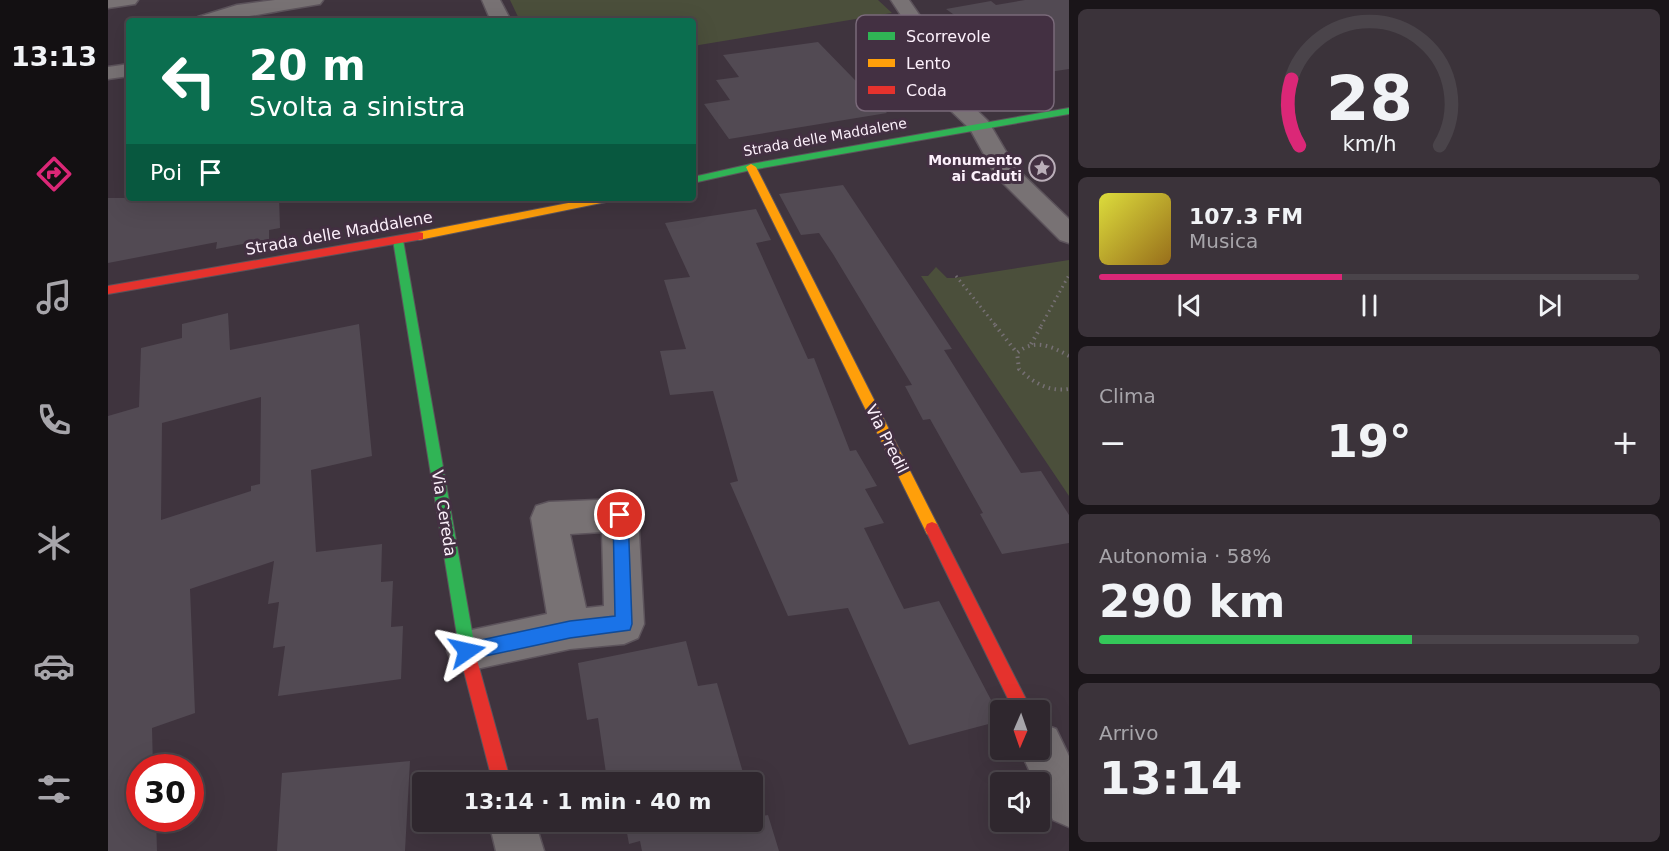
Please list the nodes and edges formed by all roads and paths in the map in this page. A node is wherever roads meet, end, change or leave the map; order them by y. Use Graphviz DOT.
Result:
graph roads {
  1 [pos="129,0"];
  2 [pos="314,0"];
  3 [pos="491,0"];
  4 [pos="900,0"];
  5 [pos="108,2"];
  6 [pos="910,15"];
  7 [pos="215,18"];
  8 [pos="500,18"];
  9 [pos="126,70"];
  10 [pos="108,73"];
  11 [pos="964,111"];
  12 [pos="1069,111"];
  13 [pos="980,126"];
  14 [pos="751,167"];
  15 [pos="696,179"];
  16 [pos="582,201"];
  17 [pos="1069,234"];
  18 [pos="398,240"];
  19 [pos="1069,275"];
  20 [pos="956,276"];
  21 [pos="108,290"];
  22 [pos="1031,344"];
  23 [pos="1017,353"];
  24 [pos="1069,356"];
  25 [pos="1069,389"];
  26 [pos="570,629"];
  27 [pos="467,651"];
  28 [pos="1018,700"];
  29 [pos="1047,760"];
  30 [pos="499,772"];
  31 [pos="1069,804"];
  32 [pos="515,832"];
  33 [pos="520,851"];
  1 -- 5 [label="street"];
  2 -- 7 [label="street"];
  3 -- 8 [label="street"];
  4 -- 6 [label="street"];
  9 -- 10 [label="street"];
  11 -- 13 [label="street"];
  12 -- 13 [label="street, Strada delle Maddalene"];
  13 -- 14 [label="street, Strada delle Maddalene"];
  13 -- 17 [label="street"];
  14 -- 15 [label="street, Strada delle Maddalene"];
  14 -- 28 [label="street, Via Predil"];
  16 -- 18 [label="street, Strada delle Maddalene"];
  18 -- 21 [label="street, Strada delle Maddalene"];
  18 -- 27 [label="street, Via Cereda"];
  19 -- 22 [label="path"];
  20 -- 23 [label="path"];
  22 -- 23 [label="path"];
  22 -- 24 [label="path"];
  23 -- 25 [label="path"];
  26 -- 27 [label="street"];
  27 -- 30 [label="street, Via Cereda"];
  29 -- 31 [label="street"];
  32 -- 33 [label="street"];
}
